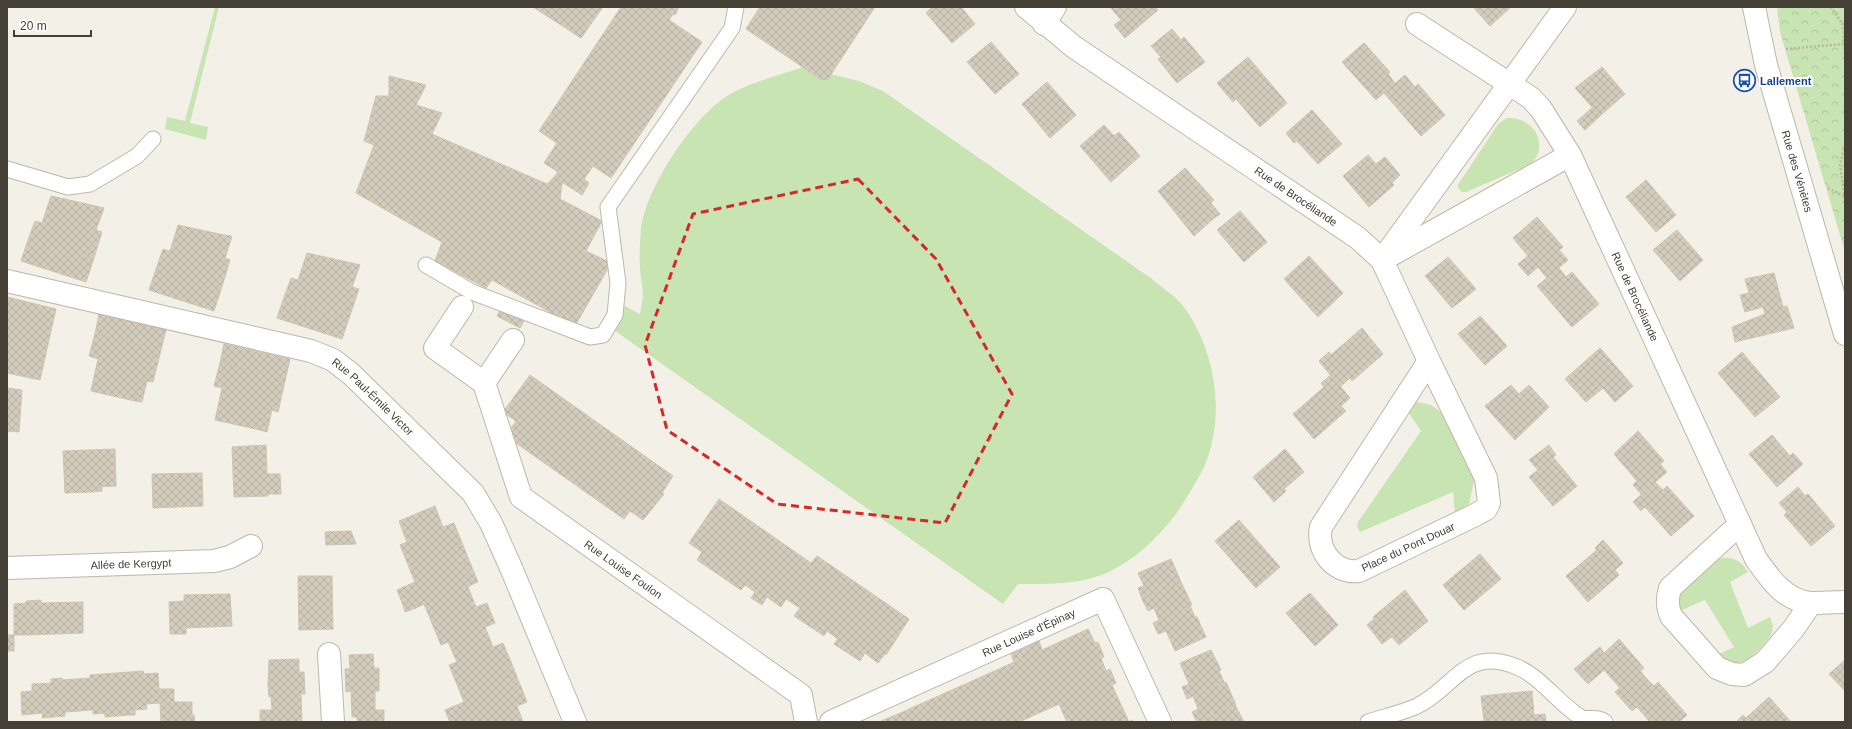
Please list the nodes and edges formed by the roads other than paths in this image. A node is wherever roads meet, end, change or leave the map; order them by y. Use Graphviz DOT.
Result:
graph roads {
  1 [pos="736,7"];
  2 [pos="1026,7"];
  3 [pos="1565,7"];
  4 [pos="1754,7"];
  5 [pos="1050,16"];
  6 [pos="1417,24"];
  7 [pos="1511,84"];
  8 [pos="153,139"];
  9 [pos="1570,155"];
  10 [pos="7,169"];
  11 [pos="1382,260"];
  12 [pos="426,265"];
  13 [pos="7,281"];
  14 [pos="462,308"];
  15 [pos="1845,334"];
  16 [pos="513,340"];
  17 [pos="1429,360"];
  18 [pos="484,383"];
  19 [pos="1740,524"];
  20 [pos="251,546"];
  21 [pos="7,568"];
  22 [pos="1845,588"];
  23 [pos="1816,602"];
  24 [pos="1845,602"];
  25 [pos="329,654"];
  26 [pos="333,722"];
  27 [pos="575,722"];
  28 [pos="806,722"];
  29 [pos="831,722"];
  30 [pos="1160,722"];
  31 [pos="1368,722"];
  32 [pos="1605,722"];
  1 -- 12 [label="lane"];
  2 -- 5 [label="street, Rue de Brocéliande"];
  3 -- 7 [label="street"];
  4 -- 15 [label="street, Rue des Vénètes"];
  5 -- 11 [label="street, Rue de Brocéliande"];
  6 -- 7 [label="street, Rue de Brocéliande"];
  7 -- 9 [label="street, Rue de Brocéliande"];
  7 -- 11 [label="street"];
  8 -- 10 [label="lane"];
  9 -- 11 [label="street"];
  9 -- 19 [label="street, Rue de Brocéliande"];
  11 -- 17 [label="street, Place du Pont Douar"];
  13 -- 27 [label="street, Rue Paul-Émile Victor"];
  14 -- 18 [label="street"];
  16 -- 18 [label="street"];
  17 -- 17 [label="street, Place du Pont Douar"];
  18 -- 28 [label="street, Rue Louise Foulon"];
  19 -- 23 [label="street, Rue de Brocéliande"];
  19 -- 23 [label="street"];
  20 -- 21 [label="street, Allée de Kergypt"];
  22 -- 23 [label="street"];
  23 -- 24 [label="street, Rue de Brocéliande"];
  25 -- 26 [label="street"];
  29 -- 30 [label="street, Rue Louise d'Épinay"];
  31 -- 32 [label="lane"];
}
